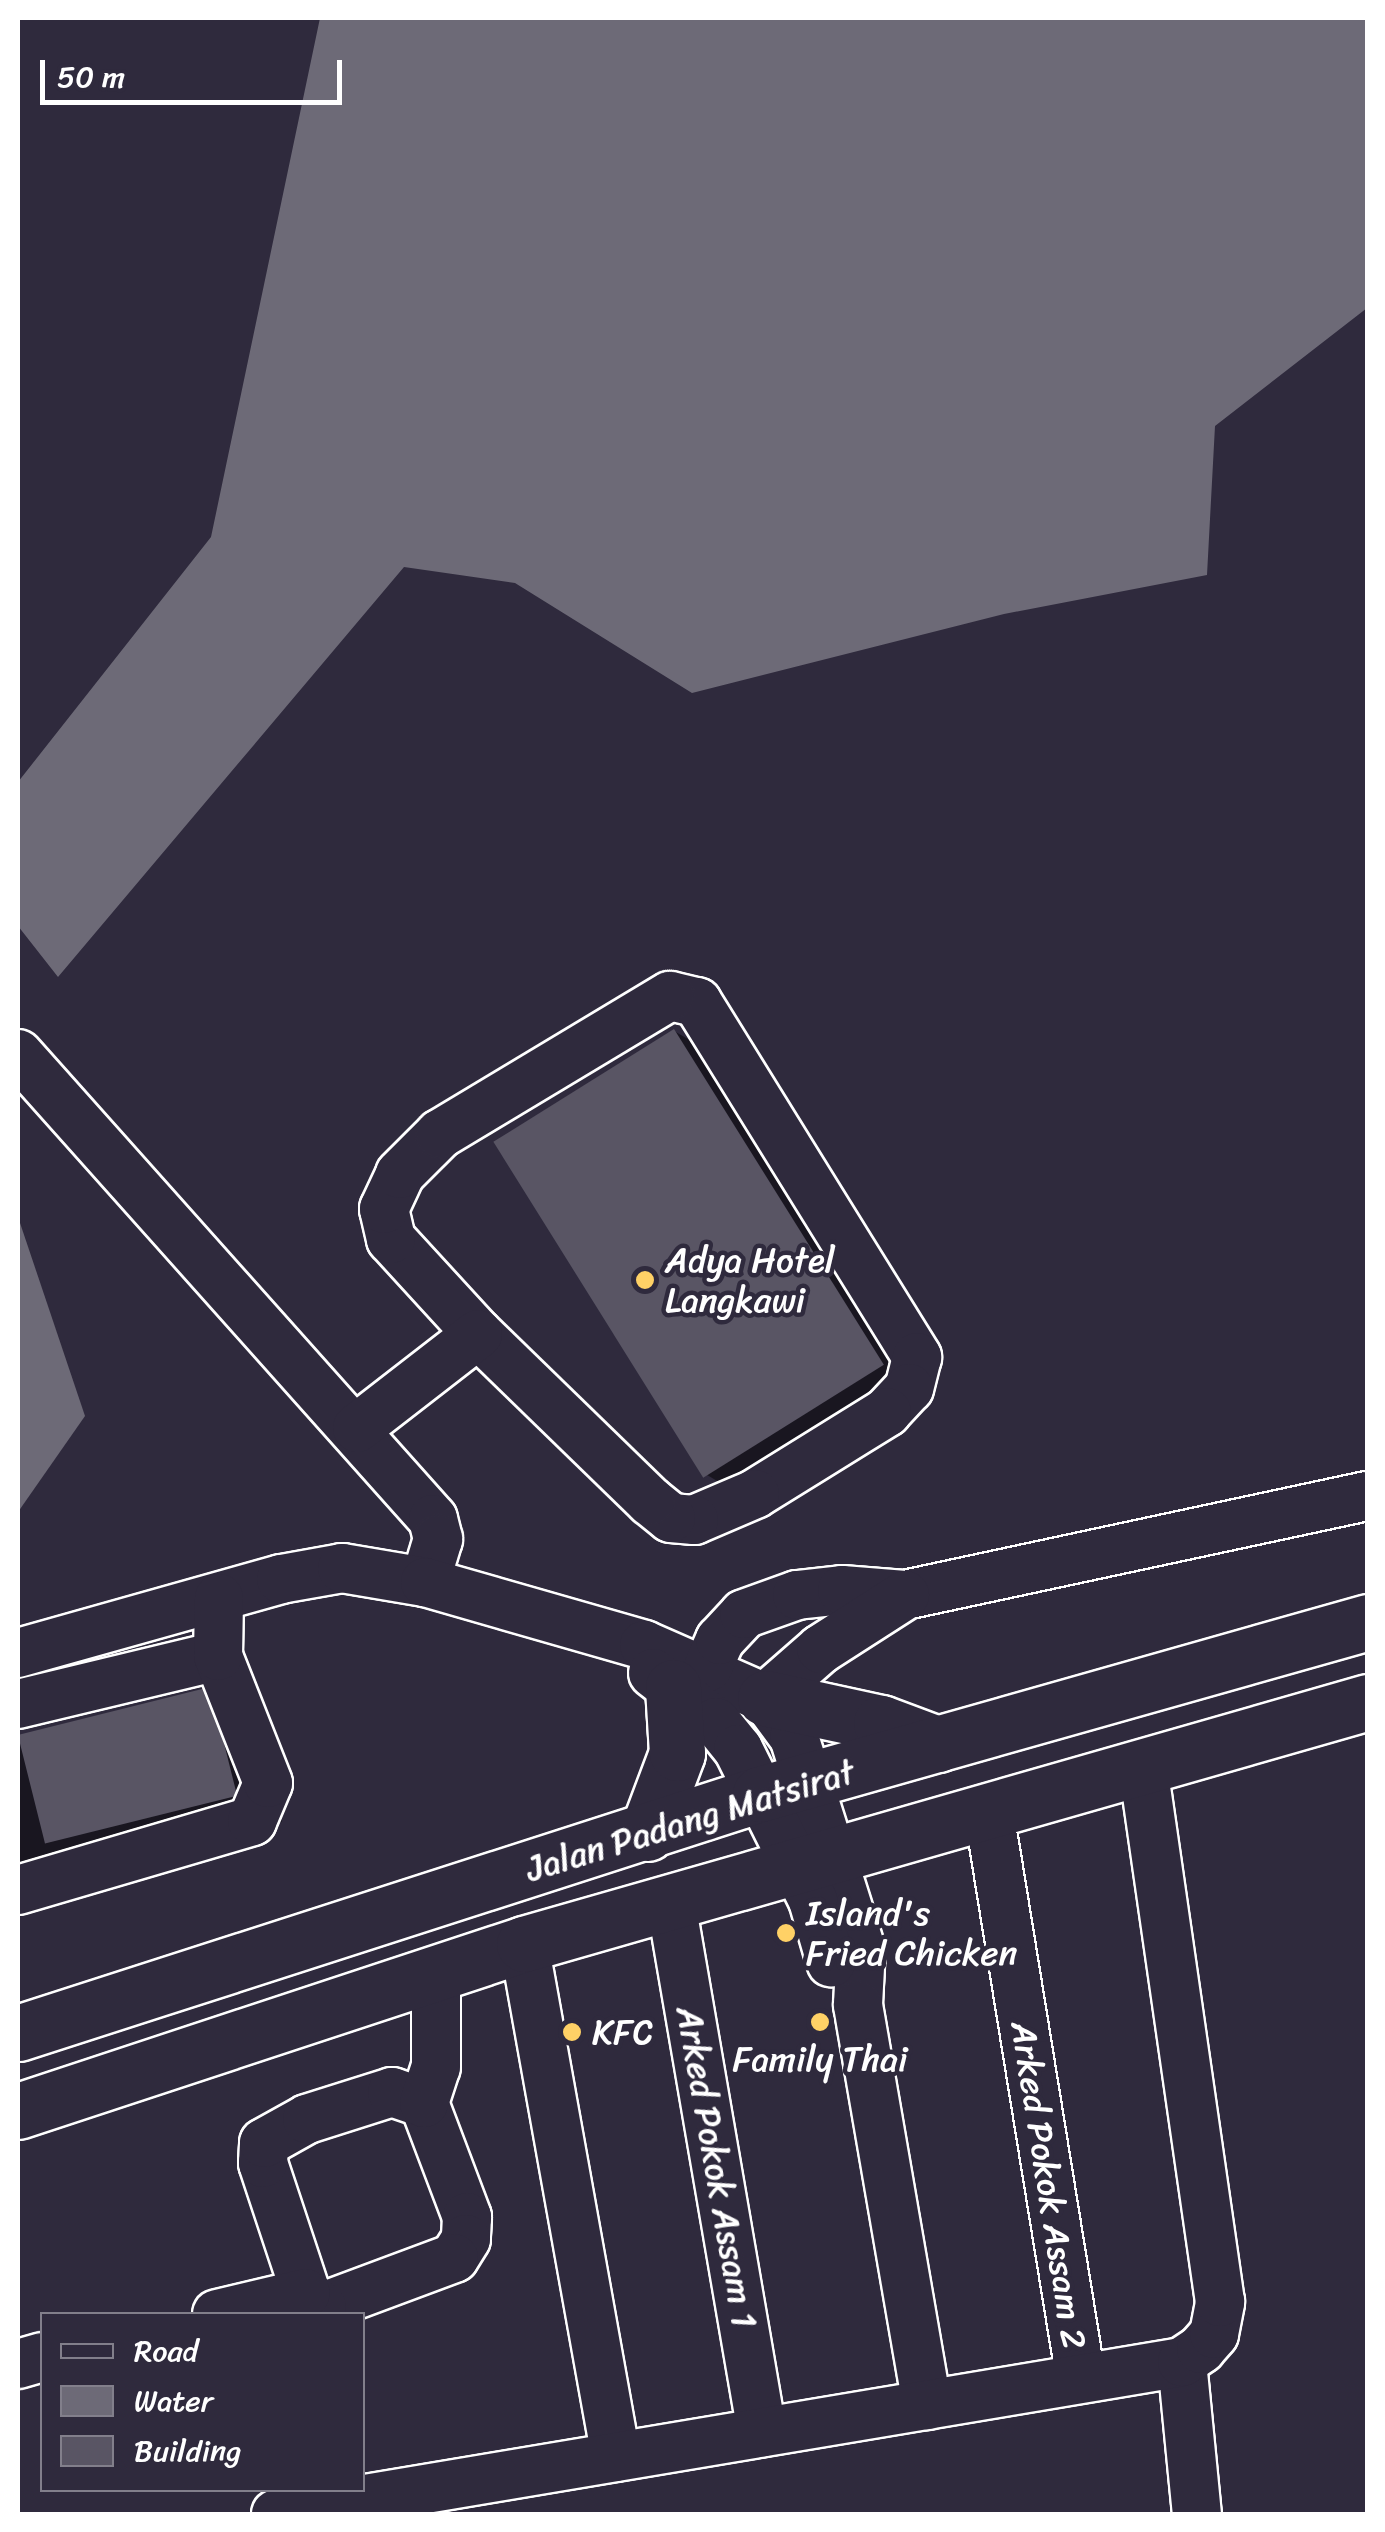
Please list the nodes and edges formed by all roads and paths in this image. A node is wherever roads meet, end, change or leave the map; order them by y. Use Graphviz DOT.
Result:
graph roads {
  1 [pos="18,1054"];
  2 [pos="478,1334"];
  3 [pos="357,1428"];
  4 [pos="1368,1496"];
  5 [pos="424,1582"];
  6 [pos="905,1595"];
  7 [pos="219,1598"];
  8 [pos="1368,1622"];
  9 [pos="18,1652"];
  10 [pos="218,1656"];
  11 [pos="690,1677"];
  12 [pos="765,1698"];
  13 [pos="1368,1702"];
  14 [pos="18,1704"];
  15 [pos="937,1744"];
  16 [pos="1143,1767"];
  17 [pos="784,1788"];
  18 [pos="989,1813"];
  19 [pos="647,1833"];
  20 [pos="815,1862"];
  21 [pos="18,1890"];
  22 [pos="671,1903"];
  23 [pos="524,1944"];
  24 [pos="436,1972"];
  25 [pos="18,2033"];
  26 [pos="424,2103"];
  27 [pos="18,2110"];
  28 [pos="306,2292"];
  29 [pos="225,2312"];
  30 [pos="1182,2362"];
  31 [pos="1081,2378"];
  32 [pos="927,2405"];
  33 [pos="762,2432"];
  34 [pos="616,2457"];
  35 [pos="472,2498"];
  36 [pos="276,2514"];
  37 [pos="1197,2514"];
  1 -- 3 [label="street"];
  2 -- 2 [label="street"];
  2 -- 3 [label="street"];
  3 -- 5 [label="street"];
  4 -- 6 [label="street"];
  5 -- 7 [label="street"];
  5 -- 11 [label="street"];
  6 -- 11 [label="street"];
  6 -- 12 [label="street"];
  7 -- 9 [label="street"];
  7 -- 10 [label="street"];
  8 -- 15 [label="main road, Jalan Padang Matsirat"];
  10 -- 14 [label="street"];
  10 -- 21 [label="street"];
  11 -- 12 [label="street"];
  11 -- 17 [label="street"];
  11 -- 19 [label="main road"];
  12 -- 15 [label="main road"];
  12 -- 17 [label="street"];
  13 -- 16 [label="main road, Jalan Padang Matsirat"];
  15 -- 17 [label="main road, Jalan Padang Matsirat"];
  16 -- 18 [label="main road, Jalan Padang Matsirat"];
  16 -- 30 [label="street"];
  17 -- 19 [label="main road, Jalan Padang Matsirat"];
  17 -- 20 [label="street"];
  18 -- 20 [label="main road, Jalan Padang Matsirat"];
  18 -- 31 [label="street, Arked Pokok Assam 2"];
  19 -- 25 [label="main road, Jalan Padang Matsirat"];
  20 -- 22 [label="main road, Jalan Padang Matsirat"];
  20 -- 32 [label="street"];
  22 -- 23 [label="main road, Jalan Padang Matsirat"];
  22 -- 33 [label="street, Arked Pokok Assam 1"];
  23 -- 24 [label="main road, Jalan Padang Matsirat"];
  23 -- 34 [label="street"];
  24 -- 26 [label="street"];
  24 -- 27 [label="main road, Jalan Padang Matsirat"];
  26 -- 28 [label="street"];
  26 -- 28 [label="street"];
  28 -- 29 [label="street"];
  30 -- 31 [label="street"];
  30 -- 37 [label="street"];
  31 -- 32 [label="street"];
  32 -- 33 [label="street"];
  33 -- 34 [label="street"];
  34 -- 35 [label="street"];
  35 -- 36 [label="street"];
}
